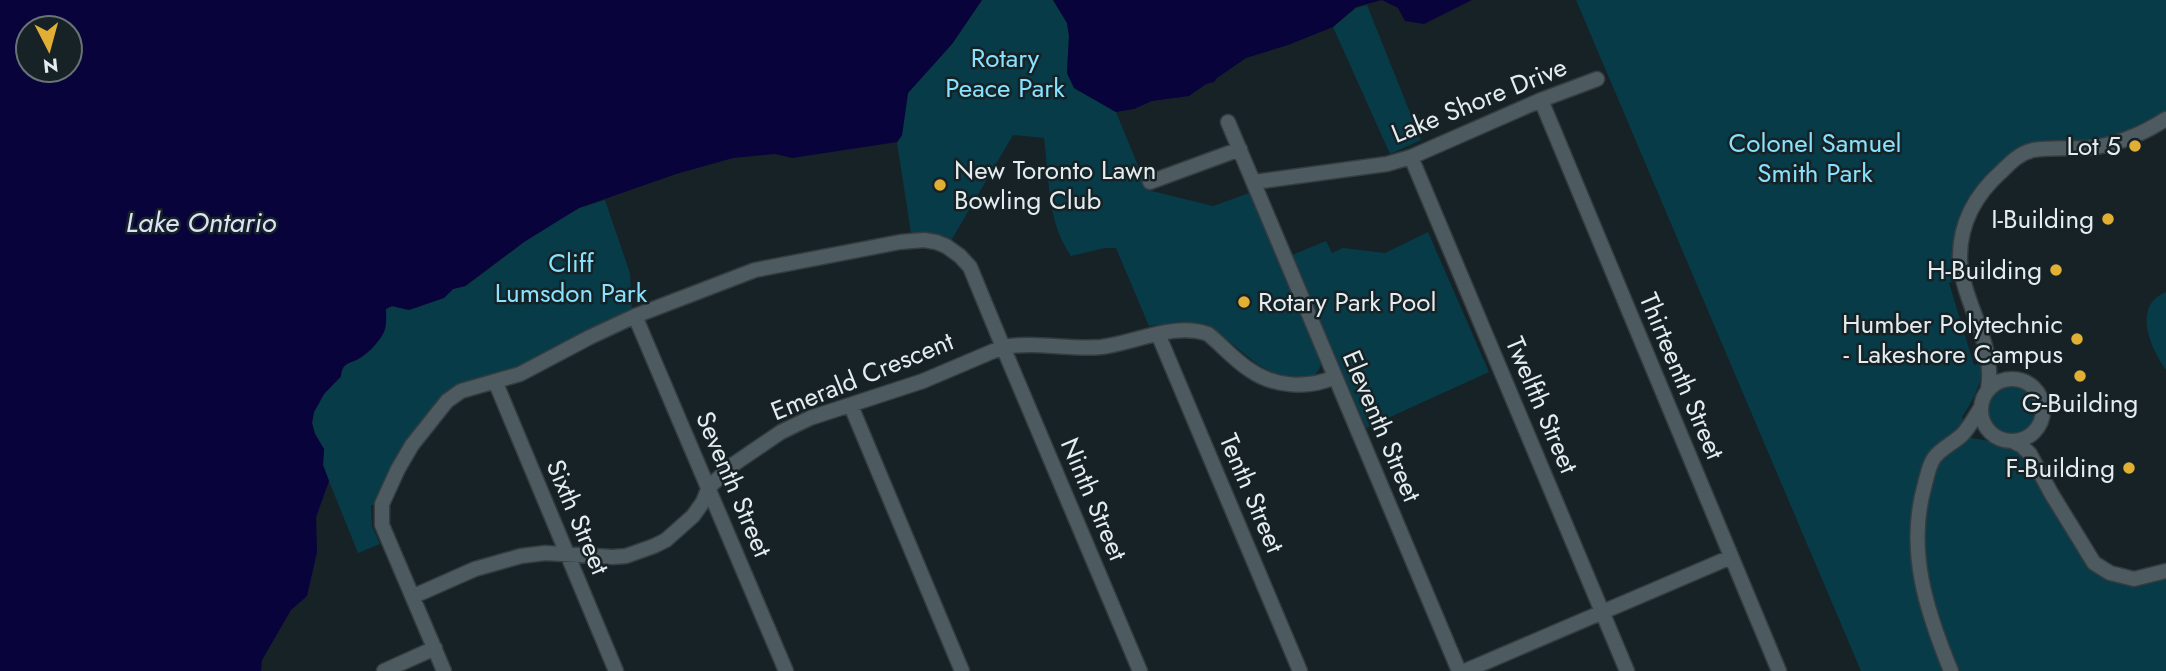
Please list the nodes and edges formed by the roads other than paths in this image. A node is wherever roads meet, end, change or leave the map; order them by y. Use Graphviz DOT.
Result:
graph roads {
  1 [pos="1597,79"];
  2 [pos="1541,100"];
  3 [pos="2166,119"];
  4 [pos="1228,122"];
  5 [pos="1240,149"];
  6 [pos="1411,157"];
  7 [pos="1150,182"];
  8 [pos="1254,183"];
  9 [pos="635,316"];
  10 [pos="1158,334"];
  11 [pos="1003,347"];
  12 [pos="1991,365"];
  13 [pos="1335,377"];
  14 [pos="2006,379"];
  15 [pos="495,381"];
  16 [pos="1988,389"];
  17 [pos="851,406"];
  18 [pos="1980,407"];
  19 [pos="1993,434"];
  20 [pos="2032,434"];
  21 [pos="1962,435"];
  22 [pos="2012,441"];
  23 [pos="2030,454"];
  24 [pos="709,487"];
  25 [pos="566,554"];
  26 [pos="1731,557"];
  27 [pos="2166,571"];
  28 [pos="414,596"];
  29 [pos="1603,613"];
  30 [pos="435,648"];
  31 [pos="384,671"];
  32 [pos="444,671"];
  33 [pos="616,671"];
  34 [pos="786,671"];
  35 [pos="962,671"];
  36 [pos="1140,671"];
  37 [pos="1300,671"];
  38 [pos="1458,671"];
  39 [pos="1465,671"];
  40 [pos="1627,671"];
  41 [pos="1779,671"];
  42 [pos="1951,671"];
  1 -- 2 [label="street, Lake Shore Drive"];
  2 -- 6 [label="street, Lake Shore Drive"];
  2 -- 26 [label="street, Thirteenth Street"];
  3 -- 12 [label="street"];
  4 -- 5 [label="street, Eleventh Street"];
  5 -- 7 [label="street"];
  5 -- 8 [label="street, Eleventh Street"];
  6 -- 8 [label="street, Lake Shore Drive"];
  6 -- 29 [label="street, Twelfth Street"];
  8 -- 13 [label="street, Eleventh Street"];
  9 -- 11 [label="street"];
  9 -- 15 [label="street"];
  9 -- 24 [label="street, Seventh Street"];
  10 -- 11 [label="street"];
  10 -- 13 [label="street"];
  10 -- 37 [label="street, Tenth Street"];
  11 -- 17 [label="street, Emerald Crescent"];
  11 -- 36 [label="street, Ninth Street"];
  12 -- 14 [label="street"];
  12 -- 16 [label="street"];
  13 -- 38 [label="street, Eleventh Street"];
  14 -- 16 [label="street"];
  14 -- 20 [label="street"];
  15 -- 25 [label="street, Sixth Street"];
  15 -- 28 [label="street"];
  16 -- 18 [label="street"];
  17 -- 24 [label="street, Emerald Crescent"];
  17 -- 35 [label="street"];
  18 -- 19 [label="street"];
  18 -- 21 [label="street"];
  19 -- 21 [label="street"];
  19 -- 22 [label="street"];
  20 -- 22 [label="street"];
  20 -- 23 [label="street"];
  21 -- 42 [label="street"];
  22 -- 23 [label="street"];
  23 -- 27 [label="street"];
  24 -- 25 [label="street, Emerald Crescent"];
  24 -- 34 [label="street, Seventh Street"];
  25 -- 28 [label="street, Emerald Crescent"];
  25 -- 33 [label="street, Sixth Street"];
  26 -- 29 [label="street"];
  26 -- 41 [label="street, Thirteenth Street"];
  28 -- 30 [label="street"];
  29 -- 39 [label="street"];
  29 -- 40 [label="street, Twelfth Street"];
  30 -- 31 [label="street"];
  30 -- 32 [label="street"];
}
